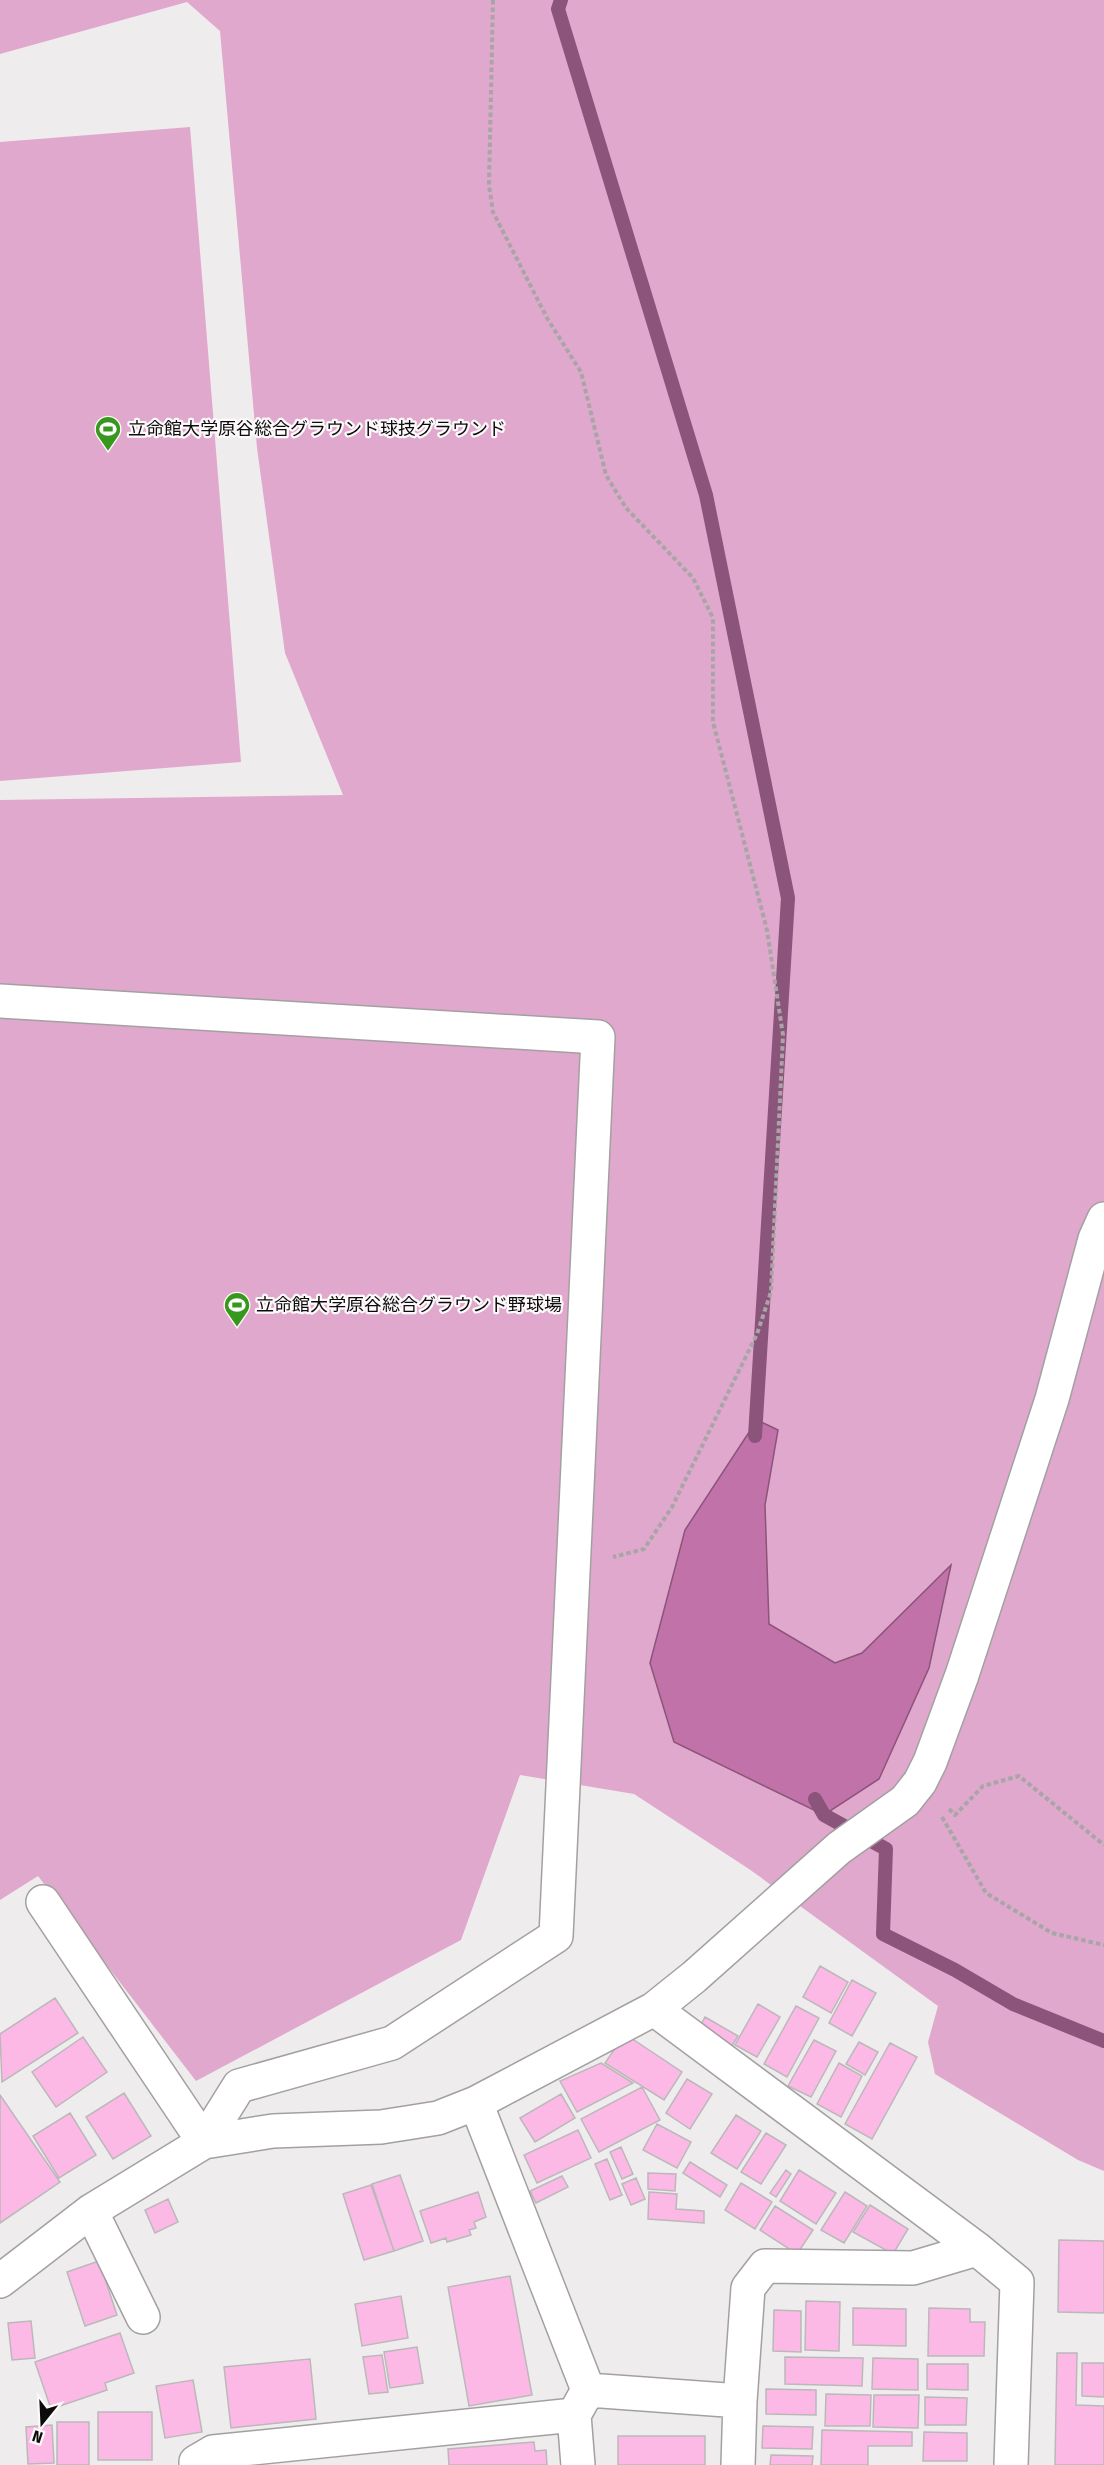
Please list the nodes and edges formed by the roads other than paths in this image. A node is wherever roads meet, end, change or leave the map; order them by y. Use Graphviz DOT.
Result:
graph roads {
  1 [pos="0,1001"];
  2 [pos="1104,1219"];
  3 [pos="43,1902"];
  4 [pos="654,2009"];
  5 [pos="476,2103"];
  6 [pos="204,2142"];
  7 [pos="91,2211"];
  8 [pos="977,2249"];
  9 [pos="0,2281"];
  10 [pos="144,2317"];
  11 [pos="740,2401"];
  12 [pos="581,2402"];
  13 [pos="196,2465"];
  14 [pos="578,2465"];
  15 [pos="738,2465"];
  16 [pos="1011,2465"];
  1 -- 6 [label="street"];
  2 -- 4 [label="street"];
  3 -- 6 [label="street"];
  4 -- 5 [label="street"];
  4 -- 8 [label="street"];
  5 -- 6 [label="street"];
  5 -- 12 [label="street"];
  6 -- 7 [label="street"];
  7 -- 9 [label="street"];
  7 -- 10 [label="street"];
  8 -- 11 [label="street"];
  8 -- 16 [label="street"];
  11 -- 12 [label="street"];
  11 -- 15 [label="street"];
  12 -- 13 [label="street"];
  12 -- 14 [label="street"];
}
